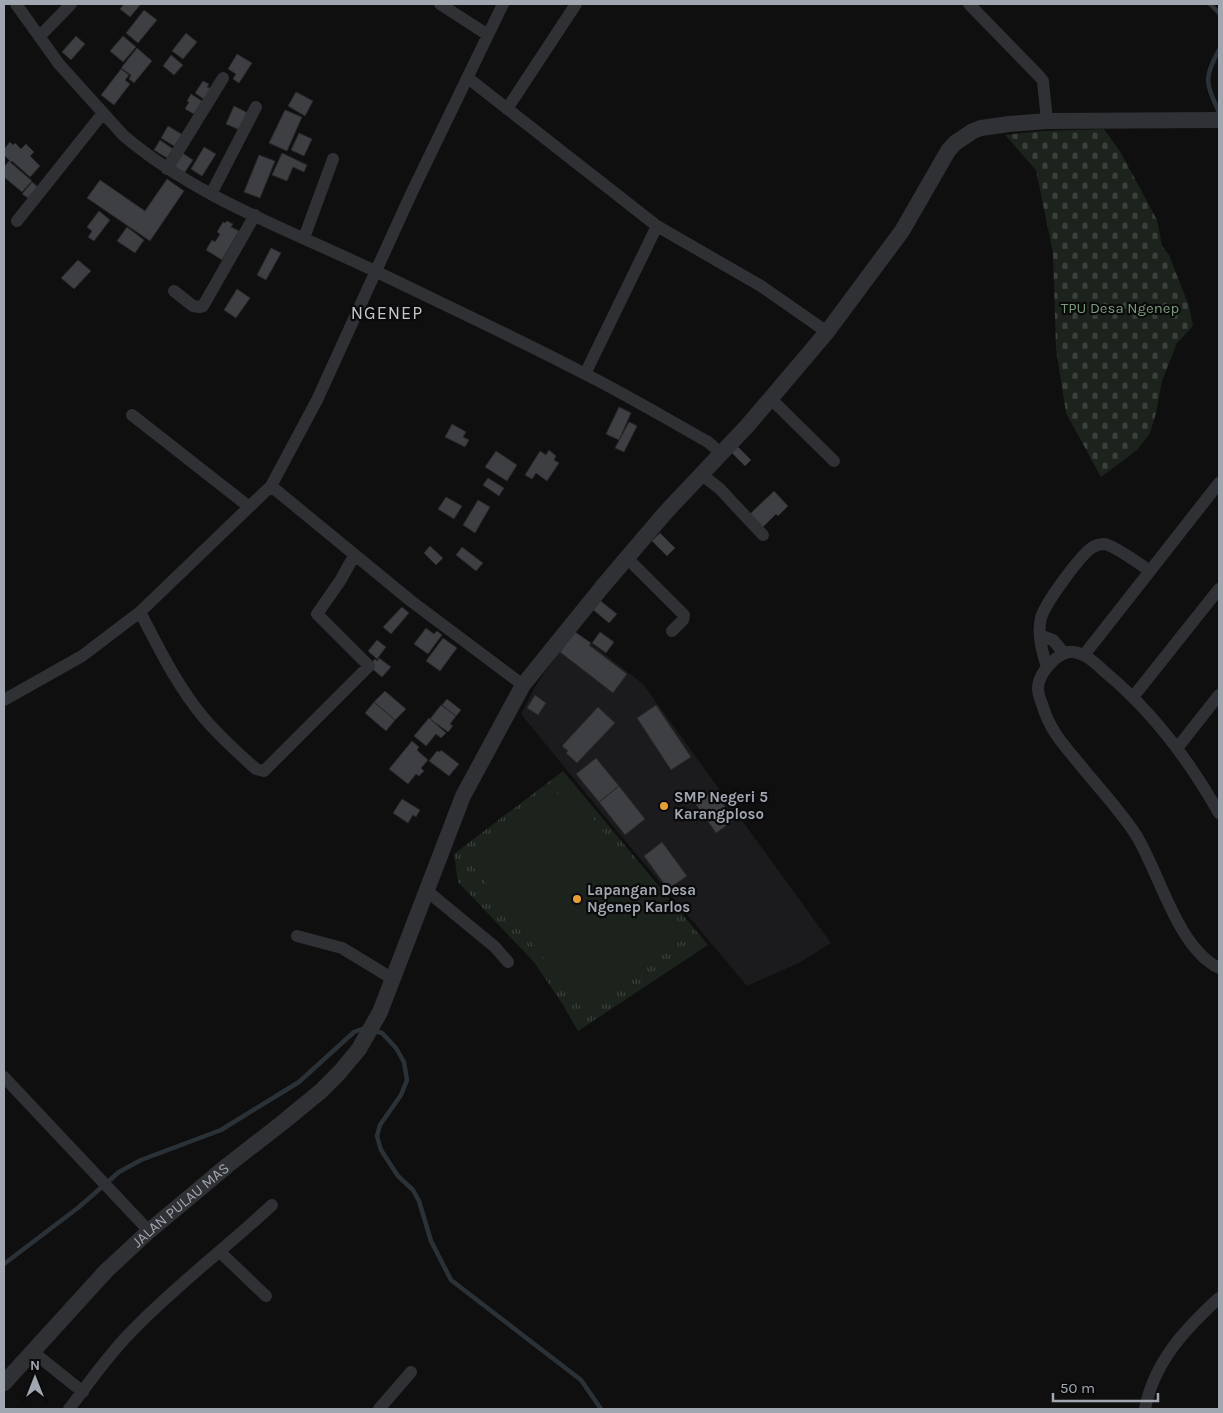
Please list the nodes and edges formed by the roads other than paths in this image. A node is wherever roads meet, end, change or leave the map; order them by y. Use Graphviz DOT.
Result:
graph roads {
  1 [pos="16,4"];
  2 [pos="71,4"];
  3 [pos="440,4"];
  4 [pos="503,4"];
  5 [pos="576,4"];
  6 [pos="969,4"];
  7 [pos="488,35"];
  8 [pos="39,37"];
  9 [pos="223,78"];
  10 [pos="468,78"];
  11 [pos="256,107"];
  12 [pos="507,109"];
  13 [pos="103,113"];
  14 [pos="1219,120"];
  15 [pos="1047,121"];
  16 [pos="333,158"];
  17 [pos="167,169"];
  18 [pos="211,194"];
  19 [pos="255,215"];
  20 [pos="17,221"];
  21 [pos="657,226"];
  22 [pos="304,238"];
  23 [pos="375,272"];
  24 [pos="174,291"];
  25 [pos="827,332"];
  26 [pos="585,374"];
  27 [pos="770,398"];
  28 [pos="132,414"];
  29 [pos="720,453"];
  30 [pos="834,461"];
  31 [pos="702,474"];
  32 [pos="1219,483"];
  33 [pos="271,486"];
  34 [pos="248,506"];
  35 [pos="763,535"];
  36 [pos="354,556"];
  37 [pos="628,559"];
  38 [pos="1150,571"];
  39 [pos="1219,589"];
  40 [pos="140,612"];
  41 [pos="672,631"];
  42 [pos="1040,635"];
  43 [pos="1064,653"];
  44 [pos="1084,655"];
  45 [pos="1047,666"];
  46 [pos="523,685"];
  47 [pos="1219,695"];
  48 [pos="1133,697"];
  49 [pos="4,700"];
  50 [pos="1178,747"];
  51 [pos="1218,805"];
  52 [pos="427,891"];
  53 [pos="297,936"];
  54 [pos="508,962"];
  55 [pos="1219,968"];
  56 [pos="393,980"];
  57 [pos="4,1077"];
  58 [pos="272,1205"];
  59 [pos="149,1231"];
  60 [pos="220,1252"];
  61 [pos="266,1296"];
  62 [pos="1219,1298"];
  63 [pos="33,1352"];
  64 [pos="411,1372"];
  65 [pos="4,1383"];
  66 [pos="83,1392"];
  67 [pos="69,1409"];
  68 [pos="379,1409"];
  69 [pos="1145,1409"];
  1 -- 8 [label="street"];
  2 -- 8 [label="street"];
  3 -- 7 [label="street"];
  4 -- 7 [label="street"];
  5 -- 12 [label="street"];
  6 -- 15 [label="street"];
  7 -- 10 [label="street"];
  8 -- 13 [label="street"];
  9 -- 17 [label="street"];
  10 -- 12 [label="street"];
  10 -- 23 [label="street"];
  11 -- 18 [label="street"];
  12 -- 21 [label="street"];
  13 -- 17 [label="street"];
  13 -- 20 [label="street"];
  14 -- 15 [label="street, JALAN PULAU MAS"];
  15 -- 25 [label="street, JALAN PULAU MAS"];
  16 -- 22 [label="street"];
  17 -- 18 [label="street"];
  18 -- 19 [label="street"];
  19 -- 22 [label="street"];
  19 -- 24 [label="street"];
  21 -- 25 [label="street"];
  21 -- 26 [label="street"];
  22 -- 23 [label="street"];
  23 -- 26 [label="street"];
  23 -- 33 [label="street"];
  25 -- 27 [label="street, JALAN PULAU MAS"];
  26 -- 29 [label="street"];
  27 -- 29 [label="street, JALAN PULAU MAS"];
  27 -- 30 [label="street"];
  28 -- 34 [label="street"];
  29 -- 31 [label="street, JALAN PULAU MAS"];
  31 -- 35 [label="street"];
  31 -- 37 [label="street, JALAN PULAU MAS"];
  32 -- 38 [label="street"];
  33 -- 34 [label="street"];
  33 -- 36 [label="street"];
  34 -- 40 [label="street"];
  36 -- 40 [label="street"];
  36 -- 46 [label="street"];
  37 -- 41 [label="street"];
  37 -- 46 [label="street, JALAN PULAU MAS"];
  38 -- 42 [label="street"];
  38 -- 44 [label="street"];
  39 -- 48 [label="street"];
  40 -- 49 [label="street"];
  42 -- 43 [label="street"];
  42 -- 45 [label="street"];
  43 -- 44 [label="street"];
  43 -- 45 [label="street"];
  44 -- 48 [label="street"];
  45 -- 55 [label="street"];
  46 -- 52 [label="street, JALAN PULAU MAS"];
  47 -- 50 [label="street"];
  48 -- 50 [label="street"];
  50 -- 51 [label="street"];
  52 -- 54 [label="street"];
  52 -- 56 [label="street, JALAN PULAU MAS"];
  53 -- 56 [label="street"];
  56 -- 59 [label="street, JALAN PULAU MAS"];
  57 -- 59 [label="street"];
  58 -- 60 [label="street"];
  59 -- 63 [label="street, JALAN PULAU MAS"];
  60 -- 61 [label="street"];
  60 -- 66 [label="street"];
  62 -- 69 [label="street"];
  63 -- 65 [label="street, JALAN PULAU MAS"];
  63 -- 66 [label="street"];
  64 -- 68 [label="street"];
  66 -- 67 [label="street"];
}
